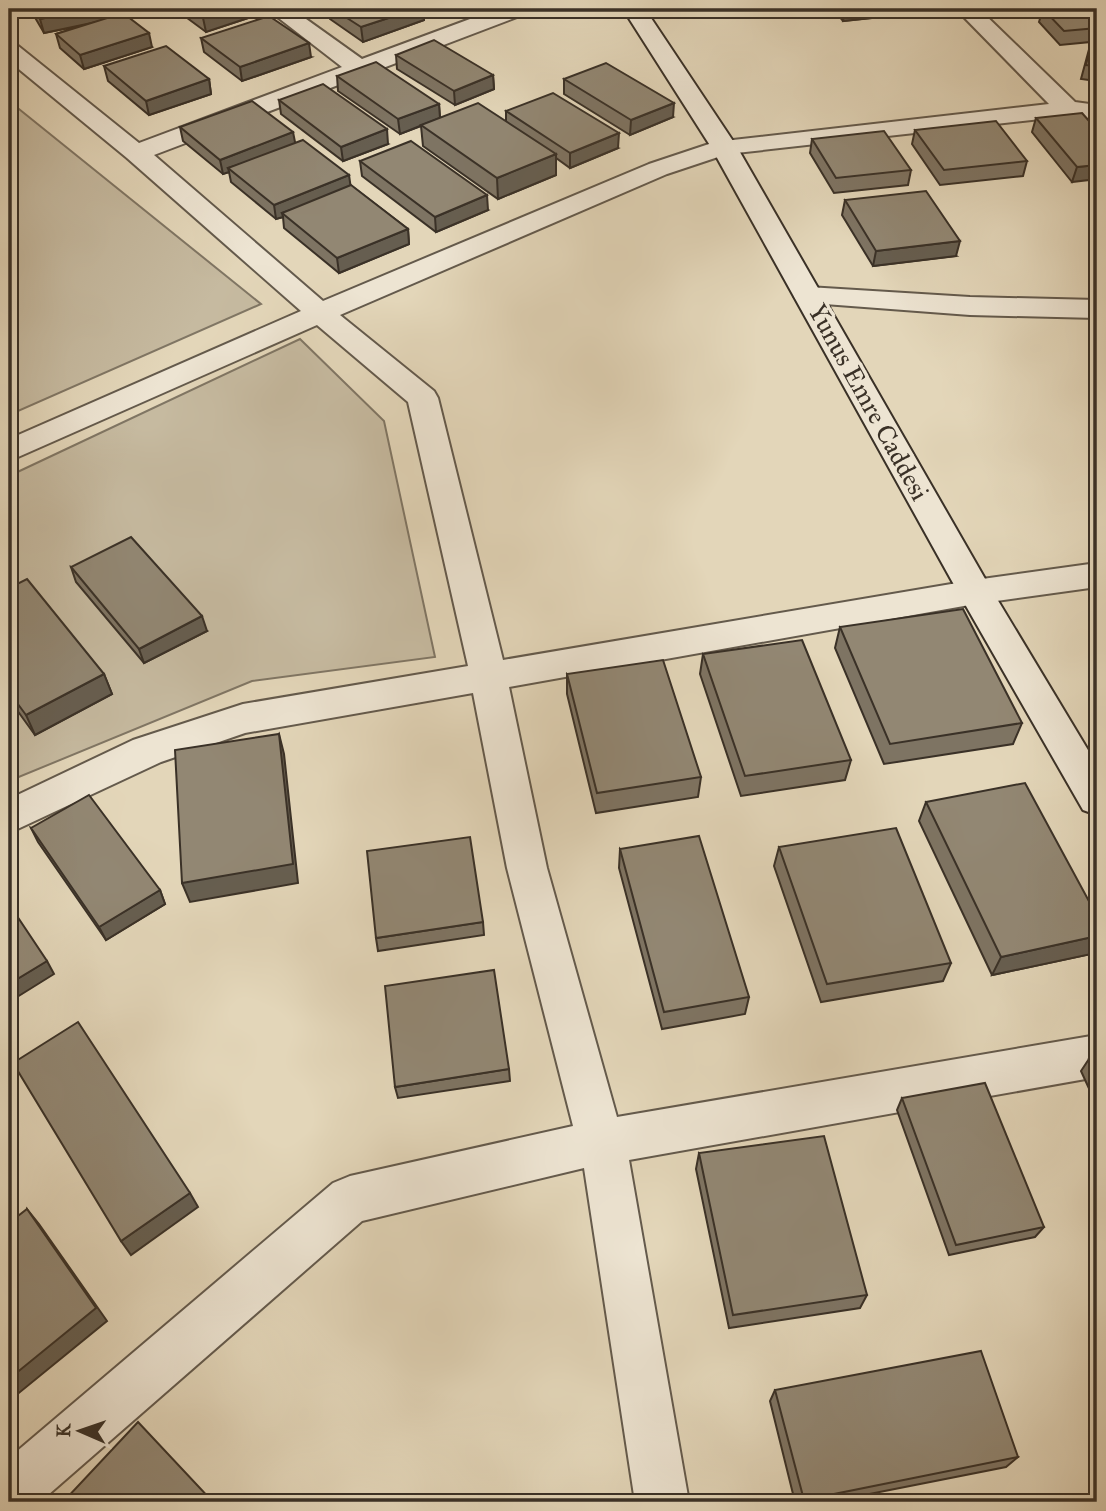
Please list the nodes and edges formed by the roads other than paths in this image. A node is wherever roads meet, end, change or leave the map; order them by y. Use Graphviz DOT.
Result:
graph roads {
  1 [pos="278,9"];
  2 [pos="517,9"];
  3 [pos="634,9"];
  4 [pos="967,9"];
  5 [pos="9,50"];
  6 [pos="359,68"];
  7 [pos="1068,109"];
  8 [pos="1097,112"];
  9 [pos="724,147"];
  10 [pos="136,153"];
  11 [pos="808,296"];
  12 [pos="1097,309"];
  13 [pos="320,313"];
  14 [pos="9,451"];
  15 [pos="1097,575"];
  16 [pos="975,592"];
  17 [pos="489,678"];
  18 [pos="1097,799"];
  19 [pos="9,817"];
  20 [pos="1097,1056"];
  21 [pos="601,1142"];
  22 [pos="9,1493"];
  23 [pos="662,1502"];
  1 -- 6 [label="street"];
  2 -- 6 [label="street"];
  3 -- 9 [label="street, Yunus Emre Caddesi"];
  4 -- 7 [label="street"];
  5 -- 10 [label="street"];
  6 -- 10 [label="street"];
  7 -- 8 [label="street"];
  7 -- 9 [label="street"];
  9 -- 11 [label="street, Yunus Emre Caddesi"];
  9 -- 13 [label="street"];
  10 -- 13 [label="street"];
  11 -- 12 [label="street"];
  11 -- 16 [label="street, Yunus Emre Caddesi"];
  13 -- 14 [label="street"];
  13 -- 17 [label="street"];
  15 -- 16 [label="street"];
  16 -- 17 [label="street"];
  16 -- 18 [label="street, Yunus Emre Caddesi"];
  17 -- 19 [label="street"];
  17 -- 21 [label="street"];
  20 -- 21 [label="street"];
  21 -- 22 [label="street"];
  21 -- 23 [label="street"];
}
